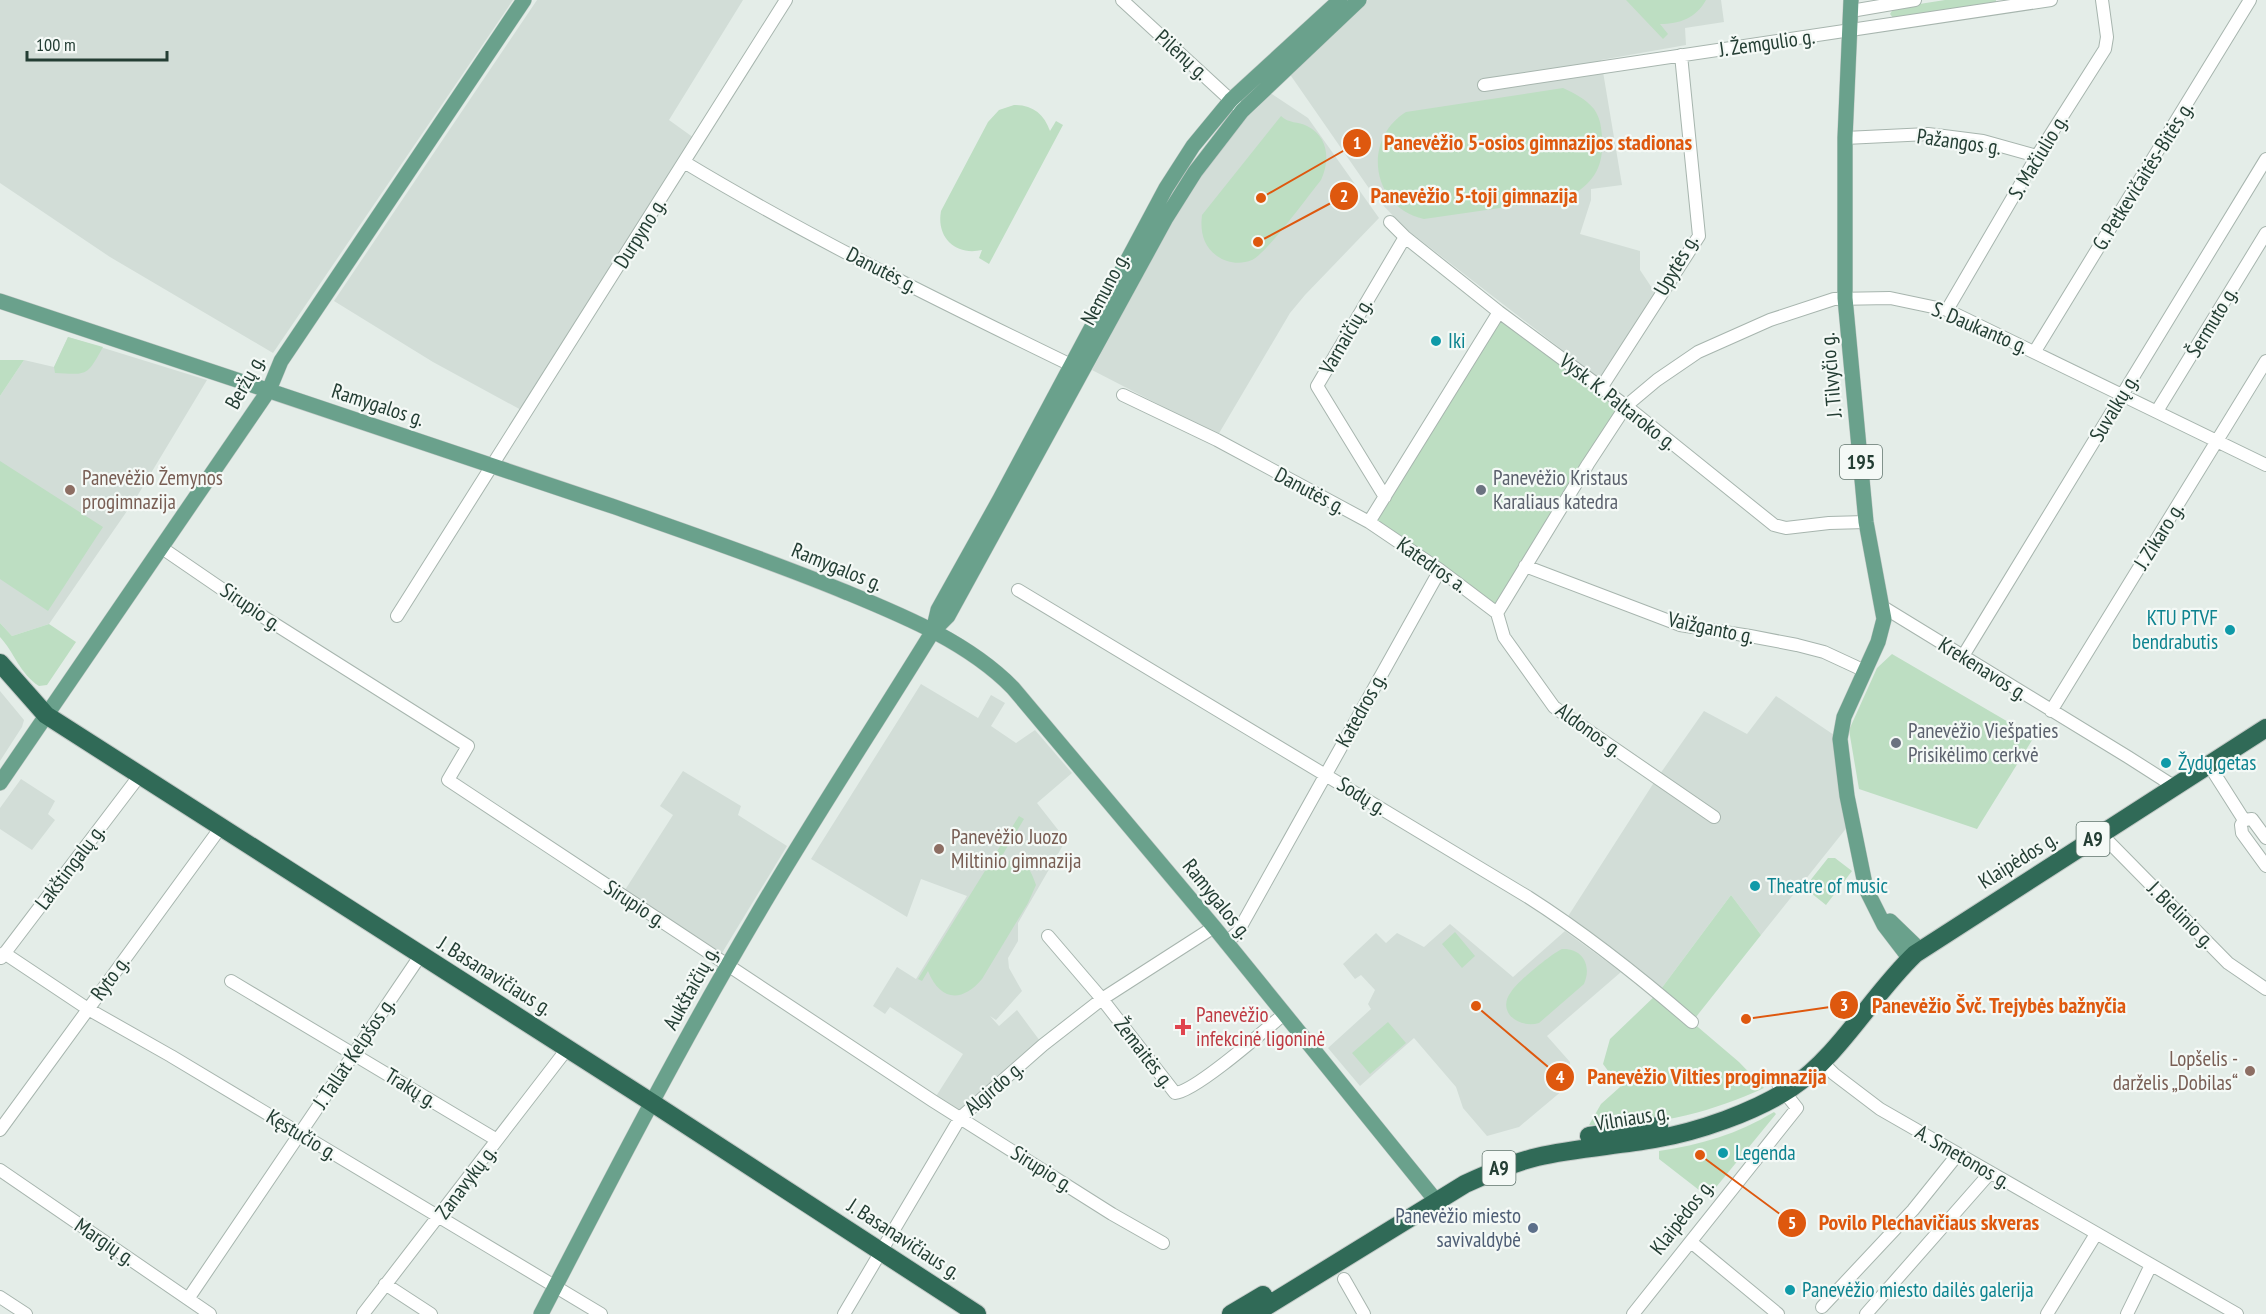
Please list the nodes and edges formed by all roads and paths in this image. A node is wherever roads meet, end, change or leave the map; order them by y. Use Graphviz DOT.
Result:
graph roads {
  1 [pos="524,0"];
  2 [pos="786,0"];
  3 [pos="1122,0"];
  4 [pos="1340,0"];
  5 [pos="1359,0"];
  6 [pos="1915,0"];
  7 [pos="2051,0"];
  8 [pos="2102,0"];
  9 [pos="2250,0"];
  10 [pos="2004,3"];
  11 [pos="1851,5"];
  12 [pos="1850,31"];
  13 [pos="1681,55"];
  14 [pos="1484,85"];
  15 [pos="1236,105"];
  16 [pos="1845,138"];
  17 [pos="2037,156"];
  18 [pos="2266,159"];
  19 [pos="684,162"];
  20 [pos="1390,222"];
  21 [pos="2266,233"];
  22 [pos="1404,237"];
  23 [pos="1845,298"];
  24 [pos="0,301"];
  25 [pos="1947,310"];
  26 [pos="1499,312"];
  27 [pos="2035,351"];
  28 [pos="2266,361"];
  29 [pos="1077,368"];
  30 [pos="1601,388"];
  31 [pos="269,390"];
  32 [pos="2123,394"];
  33 [pos="1123,395"];
  34 [pos="1626,406"];
  35 [pos="2157,411"];
  36 [pos="2217,441"];
  37 [pos="2266,465"];
  38 [pos="493,466"];
  39 [pos="1384,497"];
  40 [pos="1369,522"];
  41 [pos="1866,522"];
  42 [pos="162,548"];
  43 [pos="1526,566"];
  44 [pos="1440,570"];
  45 [pos="1018,590"];
  46 [pos="1883,607"];
  47 [pos="1497,613"];
  48 [pos="398,616"];
  49 [pos="933,631"];
  50 [pos="1963,656"];
  51 [pos="0,663"];
  52 [pos="1865,671"];
  53 [pos="896,692"];
  54 [pos="2051,711"];
  55 [pos="46,715"];
  56 [pos="2266,728"];
  57 [pos="2209,765"];
  58 [pos="1325,774"];
  59 [pos="140,775"];
  60 [pos="0,783"];
  61 [pos="2175,787"];
  62 [pos="1714,817"];
  63 [pos="2244,820"];
  64 [pos="220,827"];
  65 [pos="2101,834"];
  66 [pos="2266,838"];
  67 [pos="2266,866"];
  68 [pos="1214,927"];
  69 [pos="1048,936"];
  70 [pos="1226,943"];
  71 [pos="1915,955"];
  72 [pos="2,956"];
  73 [pos="420,956"];
  74 [pos="728,965"];
  75 [pos="231,981"];
  76 [pos="2266,989"];
  77 [pos="1102,999"];
  78 [pos="88,1009"];
  79 [pos="1284,1014"];
  80 [pos="1692,1022"];
  81 [pos="567,1049"];
  82 [pos="353,1054"];
  83 [pos="1821,1061"];
  84 [pos="1780,1089"];
  85 [pos="651,1102"];
  86 [pos="960,1118"];
  87 [pos="0,1130"];
  88 [pos="299,1134"];
  89 [pos="497,1140"];
  90 [pos="1958,1154"];
  91 [pos="0,1170"];
  92 [pos="1990,1173"];
  93 [pos="1433,1197"];
  94 [pos="439,1218"];
  95 [pos="2096,1234"];
  96 [pos="1691,1242"];
  97 [pos="1163,1243"];
  98 [pos="883,1251"];
  99 [pos="2151,1265"];
  100 [pos="1344,1279"];
  101 [pos="385,1284"];
  102 [pos="555,1287"];
  103 [pos="0,1297"];
  104 [pos="188,1299"];
  105 [pos="1822,1306"];
  106 [pos="204,1312"];
  107 [pos="26,1314"];
  108 [pos="363,1314"];
  109 [pos="431,1314"];
  110 [pos="541,1314"];
  111 [pos="601,1314"];
  112 [pos="844,1314"];
  113 [pos="977,1314"];
  114 [pos="1231,1314"];
  115 [pos="1254,1314"];
  116 [pos="1364,1314"];
  117 [pos="1633,1314"];
  118 [pos="1778,1314"];
  119 [pos="1866,1314"];
  120 [pos="2048,1314"];
  121 [pos="2127,1314"];
  122 [pos="2237,1314"];
  1 -- 31 [label="main road, Beržų g."];
  2 -- 19 [label="street, Durpyno g."];
  3 -- 15 [label="street, Pilėnų g."];
  4 -- 15 [label="main road, Nemuno g."];
  5 -- 15 [label="main road, Nemuno g."];
  6 -- 11 [label="street"];
  7 -- 10 [label="street, J. Žemgulio g."];
  8 -- 17 [label="street, S. Mačiulio g."];
  9 -- 27 [label="street, G. Petkevičaitės-Bitės g."];
  10 -- 12 [label="street, J. Žemgulio g."];
  11 -- 12 [label="main road, J. Tilvyčio g. / 195"];
  12 -- 13 [label="street, J. Žemgulio g."];
  12 -- 16 [label="main road, J. Tilvyčio g. / 195"];
  13 -- 14 [label="street, J. Žemgulio g."];
  13 -- 30 [label="street, Upytės g."];
  15 -- 29 [label="main road, Nemuno g."];
  16 -- 17 [label="street, Pažangos g."];
  16 -- 23 [label="main road, J. Tilvyčio g. / 195"];
  17 -- 25 [label="street, S. Mačiulio g."];
  18 -- 32 [label="street, Suvalkų g."];
  19 -- 29 [label="street, Danutės g."];
  19 -- 38 [label="street, Durpyno g."];
  20 -- 22 [label="street, Vysk. K. Paltaroko g."];
  21 -- 35 [label="street, Šermuto g."];
  22 -- 26 [label="street, Vysk. K. Paltaroko g."];
  22 -- 39 [label="street, Varnaičių g."];
  23 -- 25 [label="street, S. Daukanto g."];
  23 -- 34 [label="street, S. Daukanto g."];
  23 -- 41 [label="main road, J. Tilvyčio g. / 195"];
  24 -- 31 [label="main road, Ramygalos g."];
  25 -- 27 [label="street, S. Daukanto g."];
  26 -- 30 [label="street, Vysk. K. Paltaroko g."];
  26 -- 39 [label="street"];
  27 -- 32 [label="street, S. Daukanto g."];
  28 -- 36 [label="street, J. Zikaro g."];
  29 -- 49 [label="main road, Nemuno g."];
  30 -- 34 [label="street, Vysk. K. Paltaroko g."];
  31 -- 38 [label="main road, Ramygalos g."];
  31 -- 42 [label="main road, Beržų g."];
  32 -- 35 [label="street, S. Daukanto g."];
  32 -- 50 [label="street, Suvalkų g."];
  33 -- 40 [label="street, Danutės g."];
  34 -- 41 [label="street, Vysk. K. Paltaroko g."];
  34 -- 43 [label="street"];
  35 -- 36 [label="street, S. Daukanto g."];
  36 -- 37 [label="street, S. Daukanto g."];
  36 -- 54 [label="street, J. Zikaro g."];
  38 -- 48 [label="street, Durpyno g."];
  38 -- 49 [label="main road, Ramygalos g."];
  39 -- 40 [label="street"];
  40 -- 44 [label="street, Katedros a."];
  41 -- 46 [label="main road, J. Tilvyčio g. / 195"];
  42 -- 55 [label="main road, Beržų g."];
  42 -- 74 [label="street, Sirupio g."];
  43 -- 47 [label="street"];
  43 -- 52 [label="street, Vaižganto g."];
  44 -- 47 [label="street, Katedros a."];
  44 -- 58 [label="street, Katedros g."];
  45 -- 58 [label="street, Sodų g."];
  46 -- 50 [label="street, Krekenavos g."];
  46 -- 52 [label="main road, J. Tilvyčio g. / 195"];
  47 -- 62 [label="street, Aldonos g."];
  49 -- 53 [label="main road, Nemuno g."];
  49 -- 68 [label="main road, Ramygalos g."];
  50 -- 54 [label="street, Krekenavos g."];
  51 -- 55 [label="highway, J. Basanavičiaus g."];
  52 -- 71 [label="main road, J. Tilvyčio g. / 195"];
  53 -- 74 [label="main road, Aukštaičių g."];
  54 -- 61 [label="street, Krekenavos g."];
  55 -- 59 [label="highway, J. Basanavičiaus g."];
  55 -- 60 [label="main road, Beržų g."];
  56 -- 57 [label="highway, Klaipėdos g. / A9"];
  57 -- 61 [label="highway, Klaipėdos g. / A9"];
  57 -- 63 [label="street"];
  58 -- 70 [label="street, Katedros g."];
  58 -- 80 [label="street, Sodų g."];
  59 -- 64 [label="highway, J. Basanavičiaus g."];
  59 -- 72 [label="street, Lakštingalų g."];
  61 -- 65 [label="highway, Klaipėdos g. / A9"];
  63 -- 66 [label="street"];
  63 -- 67 [label="street"];
  64 -- 73 [label="highway, J. Basanavičiaus g."];
  64 -- 78 [label="street, Ryto g."];
  65 -- 71 [label="highway, Klaipėdos g. / A9"];
  65 -- 76 [label="street, J. Bielinio g."];
  68 -- 70 [label="main road, Ramygalos g."];
  68 -- 77 [label="street, Algirdo g."];
  69 -- 77 [label="street, Žemaitės g."];
  70 -- 79 [label="main road, Ramygalos g."];
  71 -- 83 [label="highway, Klaipėdos g. / A9"];
  72 -- 78 [label="street, Kęstučio g."];
  73 -- 81 [label="highway, J. Basanavičiaus g."];
  73 -- 82 [label="street, J. Tallat Kelpšos g."];
  74 -- 85 [label="main road, Aukštaičių g."];
  74 -- 86 [label="street, Sirupio g."];
  75 -- 82 [label="street, Trakų g."];
  77 -- 79 [label="street, Žemaitės g."];
  77 -- 86 [label="street, Algirdo g."];
  78 -- 87 [label="street, Ryto g."];
  78 -- 88 [label="street, Kęstučio g."];
  79 -- 93 [label="main road, Ramygalos g."];
  81 -- 85 [label="highway, J. Basanavičiaus g."];
  81 -- 89 [label="street, Zanavykų g."];
  82 -- 88 [label="street, J. Tallat Kelpšos g."];
  82 -- 89 [label="street, Trakų g."];
  83 -- 84 [label="highway, Vilniaus g. / A9"];
  83 -- 90 [label="street, A. Smetonos g."];
  84 -- 93 [label="highway, Vilniaus g. / A9"];
  84 -- 96 [label="street, Klaipėdos g."];
  85 -- 98 [label="highway, J. Basanavičiaus g."];
  85 -- 102 [label="main road, Aukštaičių g."];
  86 -- 97 [label="street, Sirupio g."];
  86 -- 98 [label="street, Algirdo g."];
  88 -- 94 [label="street, Kęstučio g."];
  88 -- 104 [label="street, J. Tallat Kelpšos g."];
  89 -- 94 [label="street, Zanavykų g."];
  90 -- 92 [label="street, A. Smetonos g."];
  90 -- 105 [label="street"];
  91 -- 104 [label="street, Margių g."];
  92 -- 95 [label="street, A. Smetonos g."];
  92 -- 119 [label="street"];
  93 -- 114 [label="highway, Vilniaus g. / A9"];
  93 -- 115 [label="highway, Vilniaus g. / A9"];
  94 -- 101 [label="street, Zanavykų g."];
  94 -- 102 [label="street, Kęstučio g."];
  95 -- 99 [label="street, A. Smetonos g."];
  95 -- 120 [label="street"];
  96 -- 117 [label="street, Klaipėdos g."];
  96 -- 118 [label="street"];
  98 -- 112 [label="street, Algirdo g."];
  98 -- 113 [label="highway, J. Basanavičiaus g."];
  99 -- 121 [label="street"];
  99 -- 122 [label="street, A. Smetonos g."];
  100 -- 116 [label="street"];
  101 -- 108 [label="street, Zanavykų g."];
  101 -- 109 [label="street"];
  102 -- 110 [label="main road, Aukštaičių g."];
  102 -- 111 [label="street, Kęstučio g."];
  103 -- 107 [label="street"];
  104 -- 106 [label="street, Margių g."];
}
